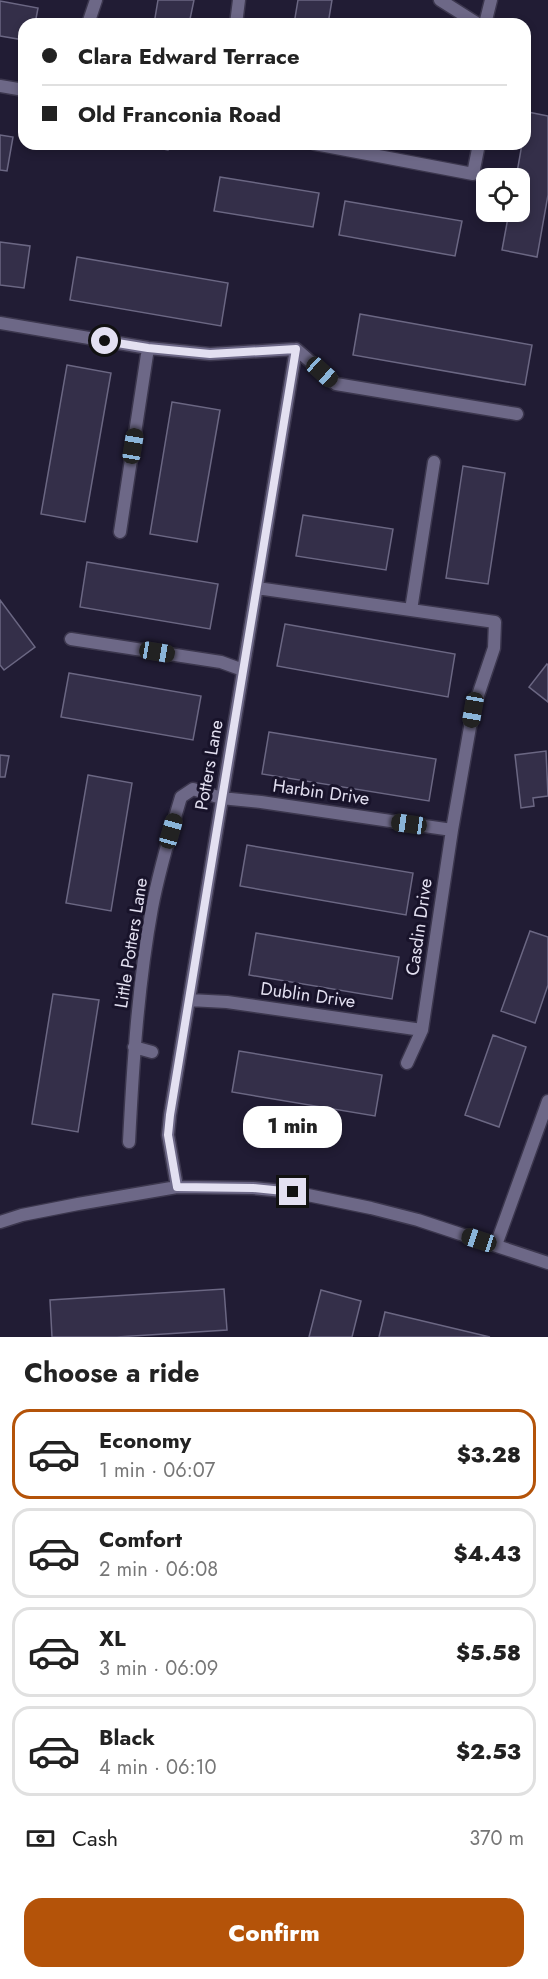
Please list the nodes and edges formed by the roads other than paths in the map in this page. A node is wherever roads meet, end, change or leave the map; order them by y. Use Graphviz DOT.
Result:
graph roads {
  1 [pos="96,0"];
  2 [pos="239,0"];
  3 [pos="440,0"];
  4 [pos="491,0"];
  5 [pos="90,18"];
  6 [pos="237,18"];
  7 [pos="468,18"];
  8 [pos="486,18"];
  9 [pos="0,86"];
  10 [pos="18,89"];
  11 [pos="347,150"];
  12 [pos="478,150"];
  13 [pos="0,323"];
  14 [pos="148,348"];
  15 [pos="296,349"];
  16 [pos="517,414"];
  17 [pos="434,462"];
  18 [pos="120,531"];
  19 [pos="257,588"];
  20 [pos="411,610"];
  21 [pos="71,639"];
  22 [pos="243,670"];
  23 [pos="221,798"];
  24 [pos="452,830"];
  25 [pos="189,1000"];
  26 [pos="422,1030"];
  27 [pos="134,1047"];
  28 [pos="152,1052"];
  29 [pos="407,1063"];
  30 [pos="548,1101"];
  31 [pos="129,1142"];
  32 [pos="177,1187"];
  33 [pos="0,1222"];
  34 [pos="496,1245"];
  35 [pos="548,1263"];
  1 -- 5 [label="street"];
  2 -- 6 [label="street"];
  3 -- 7 [label="street"];
  4 -- 8 [label="street"];
  9 -- 10 [label="street"];
  11 -- 12 [label="street"];
  13 -- 14 [label="street"];
  14 -- 15 [label="street"];
  14 -- 18 [label="street"];
  15 -- 16 [label="street"];
  15 -- 19 [label="street, Potters Lane"];
  17 -- 20 [label="street"];
  19 -- 20 [label="street"];
  19 -- 22 [label="street, Potters Lane"];
  20 -- 24 [label="street, Casdin Drive"];
  21 -- 22 [label="street"];
  22 -- 23 [label="street, Potters Lane"];
  23 -- 24 [label="street, Harbin Drive"];
  23 -- 25 [label="street, Potters Lane"];
  23 -- 27 [label="street, Little Potters Lane"];
  24 -- 26 [label="street, Casdin Drive"];
  25 -- 26 [label="street, Dublin Drive"];
  25 -- 32 [label="street, Potters Lane"];
  26 -- 29 [label="street, Casdin Drive"];
  27 -- 28 [label="street"];
  27 -- 31 [label="street, Little Potters Lane"];
  30 -- 34 [label="street"];
  32 -- 33 [label="street"];
  32 -- 34 [label="street"];
  34 -- 35 [label="street"];
}
